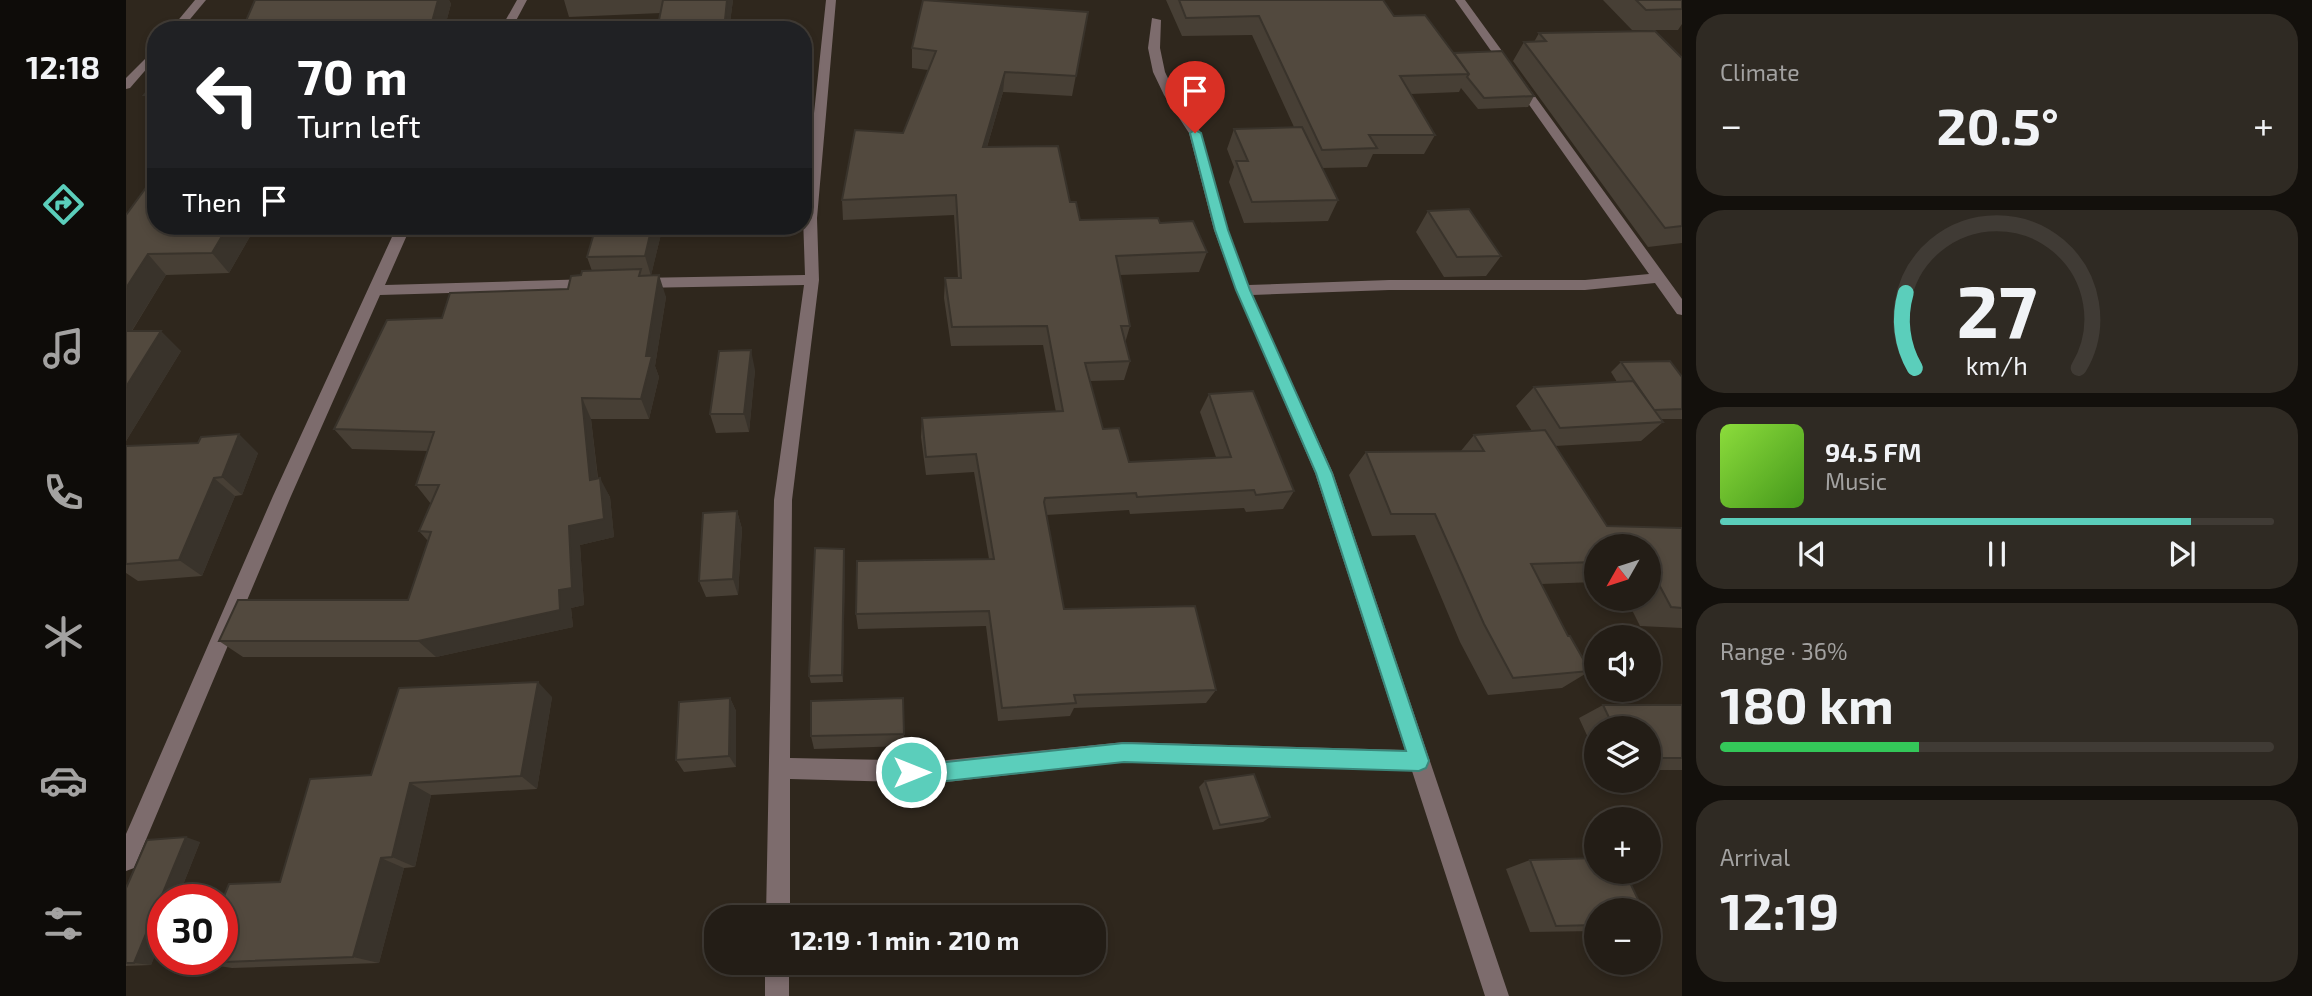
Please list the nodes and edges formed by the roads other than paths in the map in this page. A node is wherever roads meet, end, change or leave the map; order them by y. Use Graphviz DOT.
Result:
graph roads {
  1 [pos="201,0"];
  2 [pos="522,0"];
  3 [pos="831,0"];
  4 [pos="1460,0"];
  5 [pos="1156,20"];
  6 [pos="183,21"];
  7 [pos="510,21"];
  8 [pos="147,61"];
  9 [pos="126,85"];
  10 [pos="812,197"];
  11 [pos="400,235"];
  12 [pos="811,235"];
  13 [pos="1658,278"];
  14 [pos="812,280"];
  15 [pos="374,290"];
  16 [pos="1243,290"];
  17 [pos="1682,310"];
  18 [pos="1419,761"];
  19 [pos="781,768"];
  20 [pos="126,860"];
  21 [pos="778,905"];
  22 [pos="777,975"];
  23 [pos="777,996"];
  24 [pos="1497,996"];
  1 -- 6 [label="street"];
  2 -- 7 [label="street"];
  3 -- 10 [label="street"];
  4 -- 13 [label="street"];
  5 -- 16 [label="street"];
  8 -- 9 [label="street"];
  11 -- 15 [label="street"];
  12 -- 14 [label="street"];
  13 -- 16 [label="street"];
  13 -- 17 [label="street"];
  14 -- 15 [label="street"];
  14 -- 19 [label="street"];
  15 -- 20 [label="street"];
  16 -- 18 [label="street"];
  18 -- 19 [label="street"];
  18 -- 24 [label="street"];
  19 -- 21 [label="street"];
  22 -- 23 [label="street"];
}
